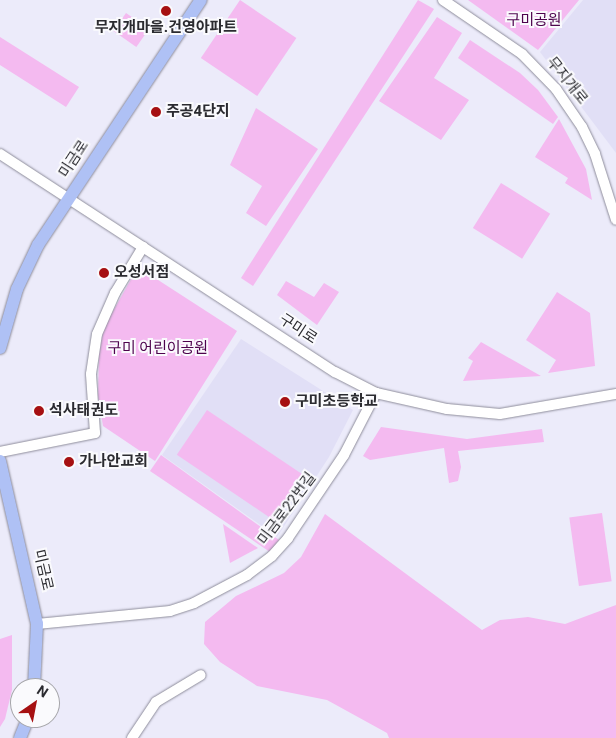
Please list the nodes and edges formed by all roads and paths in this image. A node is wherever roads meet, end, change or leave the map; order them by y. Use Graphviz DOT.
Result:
graph roads {
  1 [pos="201,0"];
  2 [pos="443,0"];
  3 [pos="0,154"];
  4 [pos="68,198"];
  5 [pos="616,220"];
  6 [pos="143,247"];
  7 [pos="0,348"];
  8 [pos="376,393"];
  9 [pos="616,394"];
  10 [pos="0,452"];
  11 [pos="0,461"];
  12 [pos="37,624"];
  13 [pos="201,675"];
  14 [pos="34,678"];
  15 [pos="132,738"];
  1 -- 4 [label="main road, 미금로"];
  2 -- 5 [label="street, 무지개로"];
  3 -- 4 [label="street, 구미로"];
  4 -- 6 [label="street, 구미로"];
  4 -- 7 [label="main road, 미금로"];
  6 -- 8 [label="street, 구미로"];
  6 -- 10 [label="street"];
  8 -- 9 [label="street, 구미로"];
  8 -- 12 [label="street, 미금로22번길"];
  11 -- 12 [label="main road, 미금로"];
  12 -- 14 [label="main road, 미금로"];
  13 -- 15 [label="street"];
}
